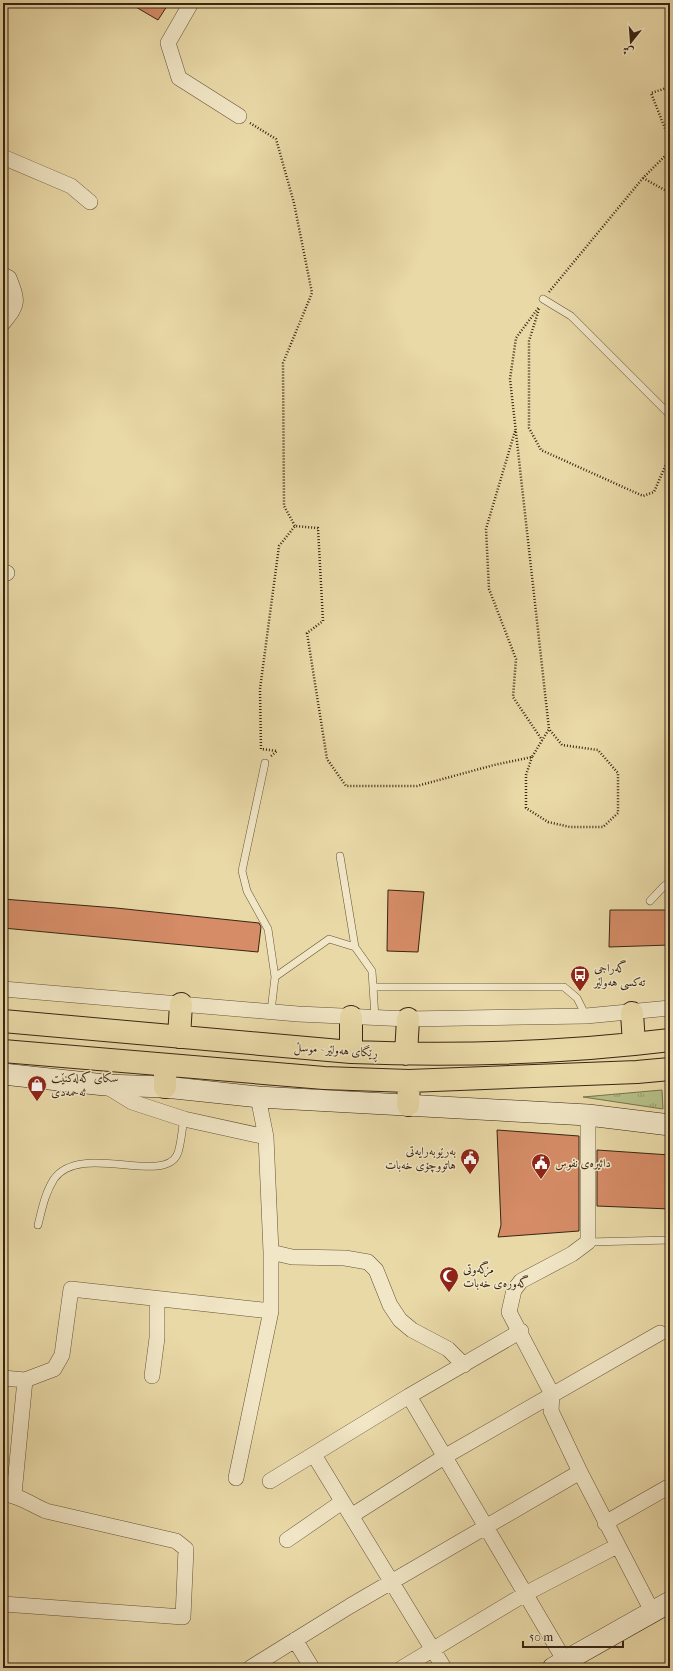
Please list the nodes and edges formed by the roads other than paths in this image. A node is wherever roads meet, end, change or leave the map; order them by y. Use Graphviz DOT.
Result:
graph roads {
  1 [pos="191,3"];
  2 [pos="240,116"];
  3 [pos="3,158"];
  4 [pos="90,202"];
  5 [pos="3,276"];
  6 [pos="543,299"];
  7 [pos="3,324"];
  8 [pos="670,415"];
  9 [pos="265,763"];
  10 [pos="340,856"];
  11 [pos="670,882"];
  12 [pos="650,901"];
  13 [pos="355,947"];
  14 [pos="276,977"];
  15 [pos="373,987"];
  16 [pos="3,989"];
  17 [pos="181,1004"];
  18 [pos="670,1008"];
  19 [pos="271,1011"];
  20 [pos="632,1013"];
  21 [pos="586,1016"];
  22 [pos="351,1017"];
  23 [pos="375,1018"];
  24 [pos="408,1019"];
  25 [pos="3,1021"];
  26 [pos="179,1037"];
  27 [pos="670,1040"];
  28 [pos="634,1044"];
  29 [pos="3,1051"];
  30 [pos="350,1052"];
  31 [pos="406,1054"];
  32 [pos="166,1065"];
  33 [pos="670,1069"];
  34 [pos="3,1074"];
  35 [pos="409,1081"];
  36 [pos="105,1085"];
  37 [pos="165,1087"];
  38 [pos="258,1096"];
  39 [pos="408,1105"];
  40 [pos="588,1115"];
  41 [pos="184,1119"];
  42 [pos="670,1125"];
  43 [pos="266,1137"];
  44 [pos="38,1225"];
  45 [pos="670,1240"];
  46 [pos="588,1242"];
  47 [pos="271,1252"];
  48 [pos="157,1299"];
  49 [pos="271,1311"];
  50 [pos="521,1331"];
  51 [pos="660,1333"];
  52 [pos="464,1365"];
  53 [pos="152,1376"];
  54 [pos="3,1378"];
  55 [pos="25,1380"];
  56 [pos="552,1394"];
  57 [pos="409,1396"];
  58 [pos="314,1455"];
  59 [pos="444,1457"];
  60 [pos="580,1472"];
  61 [pos="236,1478"];
  62 [pos="270,1481"];
  63 [pos="670,1486"];
  64 [pos="9,1494"];
  65 [pos="342,1502"];
  66 [pos="351,1516"];
  67 [pos="605,1523"];
  68 [pos="485,1526"];
  69 [pos="287,1540"];
  70 [pos="617,1546"];
  71 [pos="391,1582"];
  72 [pos="525,1594"];
  73 [pos="3,1604"];
  74 [pos="662,1608"];
  75 [pos="295,1640"];
  76 [pos="433,1650"];
  77 [pos="562,1666"];
  78 [pos="250,1668"];
  79 [pos="312,1668"];
  80 [pos="402,1668"];
  81 [pos="444,1668"];
  1 -- 2 [label="street"];
  3 -- 4 [label="street"];
  5 -- 7 [label="street"];
  6 -- 8 [label="lane"];
  9 -- 14 [label="lane"];
  10 -- 13 [label="lane"];
  11 -- 12 [label="lane"];
  13 -- 14 [label="lane"];
  13 -- 15 [label="lane"];
  14 -- 19 [label="lane"];
  15 -- 21 [label="lane"];
  15 -- 23 [label="lane"];
  16 -- 17 [label="street"];
  17 -- 19 [label="street"];
  17 -- 26 [label="highway"];
  18 -- 20 [label="street"];
  19 -- 22 [label="street"];
  20 -- 21 [label="street"];
  20 -- 28 [label="highway"];
  21 -- 24 [label="street"];
  22 -- 23 [label="street"];
  22 -- 30 [label="highway"];
  23 -- 24 [label="street"];
  24 -- 31 [label="highway"];
  25 -- 26 [label="highway, ڕێگای هەولێر - موسڵ"];
  26 -- 30 [label="highway, ڕێگای هەولێر - موسڵ"];
  27 -- 28 [label="highway, ڕێگای هەولێر - موسڵ"];
  28 -- 31 [label="highway, ڕێگای هەولێر - موسڵ"];
  29 -- 32 [label="highway"];
  30 -- 31 [label="highway, ڕێگای هەولێر - موسڵ"];
  32 -- 35 [label="highway"];
  32 -- 37 [label="highway"];
  33 -- 35 [label="highway"];
  34 -- 36 [label="main road"];
  35 -- 39 [label="highway"];
  36 -- 37 [label="main road"];
  36 -- 41 [label="street"];
  37 -- 38 [label="main road"];
  38 -- 39 [label="main road"];
  38 -- 43 [label="street"];
  39 -- 40 [label="main road"];
  40 -- 42 [label="main road"];
  40 -- 46 [label="street"];
  41 -- 43 [label="street"];
  41 -- 44 [label="lane"];
  43 -- 47 [label="street"];
  45 -- 46 [label="lane"];
  46 -- 50 [label="street"];
  47 -- 49 [label="street"];
  47 -- 52 [label="street"];
  48 -- 49 [label="street"];
  48 -- 53 [label="street"];
  48 -- 55 [label="street"];
  49 -- 61 [label="street"];
  50 -- 52 [label="street"];
  50 -- 56 [label="street"];
  51 -- 56 [label="street"];
  52 -- 57 [label="street"];
  54 -- 55 [label="street"];
  55 -- 64 [label="street"];
  56 -- 59 [label="street"];
  56 -- 60 [label="street"];
  57 -- 58 [label="street"];
  57 -- 59 [label="street"];
  58 -- 62 [label="street"];
  58 -- 65 [label="street"];
  59 -- 66 [label="street"];
  59 -- 68 [label="street"];
  60 -- 67 [label="street"];
  60 -- 68 [label="street"];
  63 -- 67 [label="street"];
  64 -- 73 [label="street"];
  65 -- 66 [label="street"];
  65 -- 69 [label="street"];
  66 -- 71 [label="street"];
  67 -- 70 [label="street"];
  68 -- 71 [label="street"];
  68 -- 72 [label="street"];
  70 -- 72 [label="street"];
  70 -- 74 [label="street"];
  71 -- 75 [label="street"];
  71 -- 76 [label="street"];
  72 -- 76 [label="street"];
  72 -- 77 [label="street"];
  74 -- 77 [label="main road"];
  75 -- 78 [label="street"];
  75 -- 79 [label="street"];
  76 -- 80 [label="street"];
  76 -- 81 [label="street"];
}
